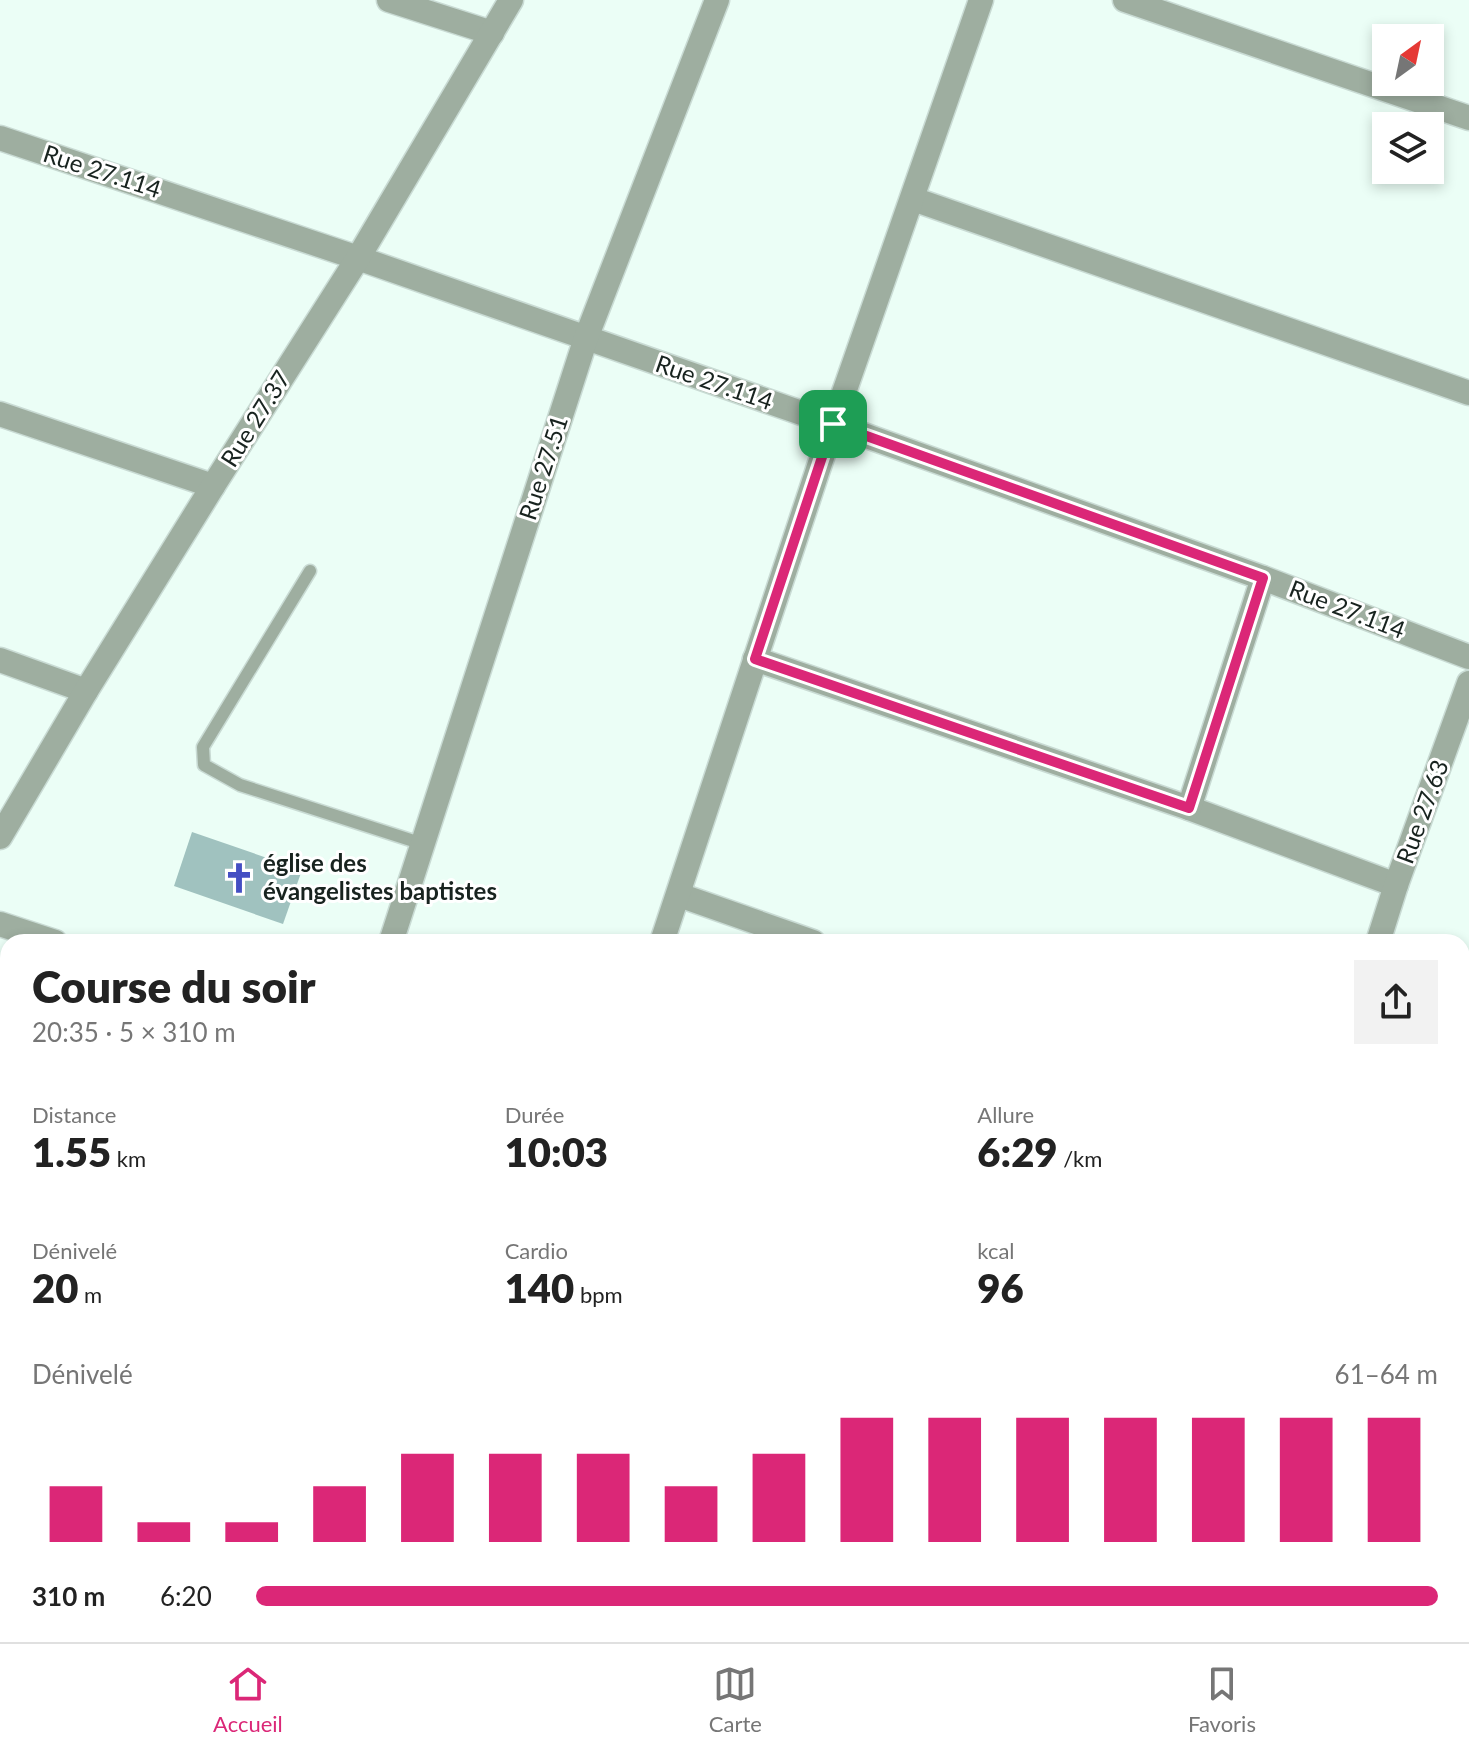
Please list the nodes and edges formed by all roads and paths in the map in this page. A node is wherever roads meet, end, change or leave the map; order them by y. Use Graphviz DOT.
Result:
graph roads {
  1 [pos="389,0"];
  2 [pos="511,0"];
  3 [pos="717,0"];
  4 [pos="981,0"];
  5 [pos="1125,0"];
  6 [pos="492,33"];
  7 [pos="1469,118"];
  8 [pos="0,138"];
  9 [pos="913,199"];
  10 [pos="358,258"];
  11 [pos="586,338"];
  12 [pos="1469,393"];
  13 [pos="0,414"];
  14 [pos="833,424"];
  15 [pos="213,486"];
  16 [pos="310,571"];
  17 [pos="1263,578"];
  18 [pos="1469,657"];
  19 [pos="755,659"];
  20 [pos="0,660"];
  21 [pos="1469,683"];
  22 [pos="86,691"];
  23 [pos="1189,808"];
  24 [pos="0,837"];
  25 [pos="423,844"];
  26 [pos="1396,885"];
  27 [pos="679,895"];
  28 [pos="0,924"];
  29 [pos="31,934"];
  30 [pos="394,934"];
  31 [pos="665,934"];
  32 [pos="790,934"];
  33 [pos="1381,934"];
  1 -- 6 [label="street"];
  2 -- 6 [label="street, Rue 27.37"];
  3 -- 11 [label="street, Rue 27.51"];
  4 -- 9 [label="street"];
  5 -- 7 [label="street"];
  6 -- 10 [label="street, Rue 27.37"];
  8 -- 10 [label="street, Rue 27.114"];
  9 -- 12 [label="street"];
  9 -- 14 [label="street"];
  10 -- 11 [label="street, Rue 27.114"];
  10 -- 15 [label="street, Rue 27.37"];
  11 -- 14 [label="street, Rue 27.114"];
  11 -- 25 [label="street, Rue 27.51"];
  13 -- 15 [label="street"];
  14 -- 17 [label="street, Rue 27.114"];
  14 -- 19 [label="street"];
  15 -- 22 [label="street, Rue 27.37"];
  16 -- 25 [label="lane"];
  17 -- 18 [label="street, Rue 27.114"];
  17 -- 23 [label="street"];
  19 -- 23 [label="street"];
  19 -- 27 [label="street"];
  20 -- 22 [label="street"];
  21 -- 26 [label="street, Rue 27.63"];
  22 -- 24 [label="street, Rue 27.37"];
  23 -- 26 [label="street"];
  25 -- 30 [label="street, Rue 27.51"];
  26 -- 33 [label="street, Rue 27.63"];
  27 -- 31 [label="street"];
  27 -- 32 [label="street"];
  28 -- 29 [label="street"];
}
